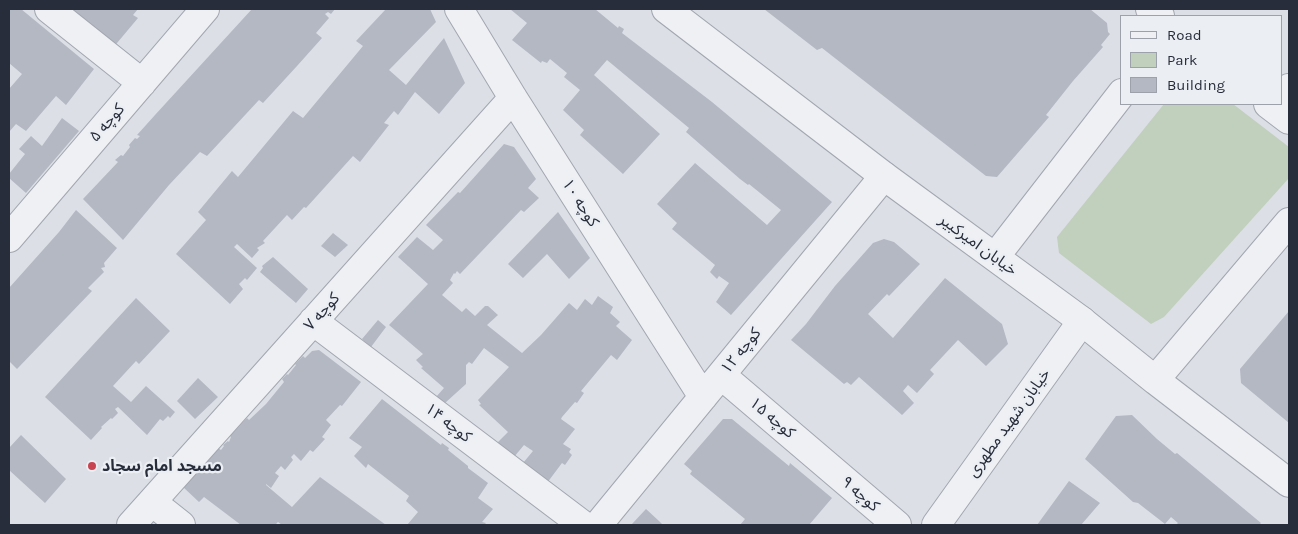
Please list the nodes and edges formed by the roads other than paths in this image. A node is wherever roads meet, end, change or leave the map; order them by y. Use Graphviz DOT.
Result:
graph roads {
  1 [pos="49,9"];
  2 [pos="206,9"];
  3 [pos="460,9"];
  4 [pos="666,9"];
  5 [pos="142,82"];
  6 [pos="1120,96"];
  7 [pos="513,98"];
  8 [pos="884,176"];
  9 [pos="1289,222"];
  10 [pos="9,238"];
  11 [pos="994,257"];
  12 [pos="1082,320"];
  13 [pos="313,321"];
  14 [pos="721,375"];
  15 [pos="1156,380"];
  16 [pos="703,397"];
  17 [pos="823,462"];
  18 [pos="1289,482"];
  19 [pos="152,502"];
  20 [pos="131,525"];
  21 [pos="181,525"];
  22 [pos="583,525"];
  23 [pos="598,525"];
  24 [pos="897,525"];
  25 [pos="936,525"];
  1 -- 5 [label="street"];
  2 -- 5 [label="street, کوچه ۵"];
  3 -- 7 [label="street, کوچه ۱۰"];
  4 -- 8 [label="street, خیابان امیرکبیر"];
  5 -- 10 [label="street, کوچه ۵"];
  6 -- 11 [label="street"];
  7 -- 13 [label="street, کوچه ۷"];
  7 -- 16 [label="street, کوچه ۱۰"];
  8 -- 11 [label="street, خیابان امیرکبیر"];
  8 -- 14 [label="street, کوچه ۱۲"];
  9 -- 15 [label="street"];
  11 -- 12 [label="street, خیابان امیرکبیر"];
  12 -- 15 [label="street, خیابان امیرکبیر"];
  12 -- 25 [label="street, خیابان شهید مطهری"];
  13 -- 19 [label="street, کوچه ۷"];
  13 -- 22 [label="street, کوچه ۱۴"];
  14 -- 16 [label="street, کوچه ۱۲"];
  14 -- 17 [label="street, کوچه ۱۵"];
  15 -- 18 [label="street, خیابان امیرکبیر"];
  16 -- 23 [label="street, کوچه ۱۲"];
  17 -- 24 [label="street, کوچه ۹"];
  19 -- 20 [label="street, کوچه ۷"];
  19 -- 21 [label="street"];
}
